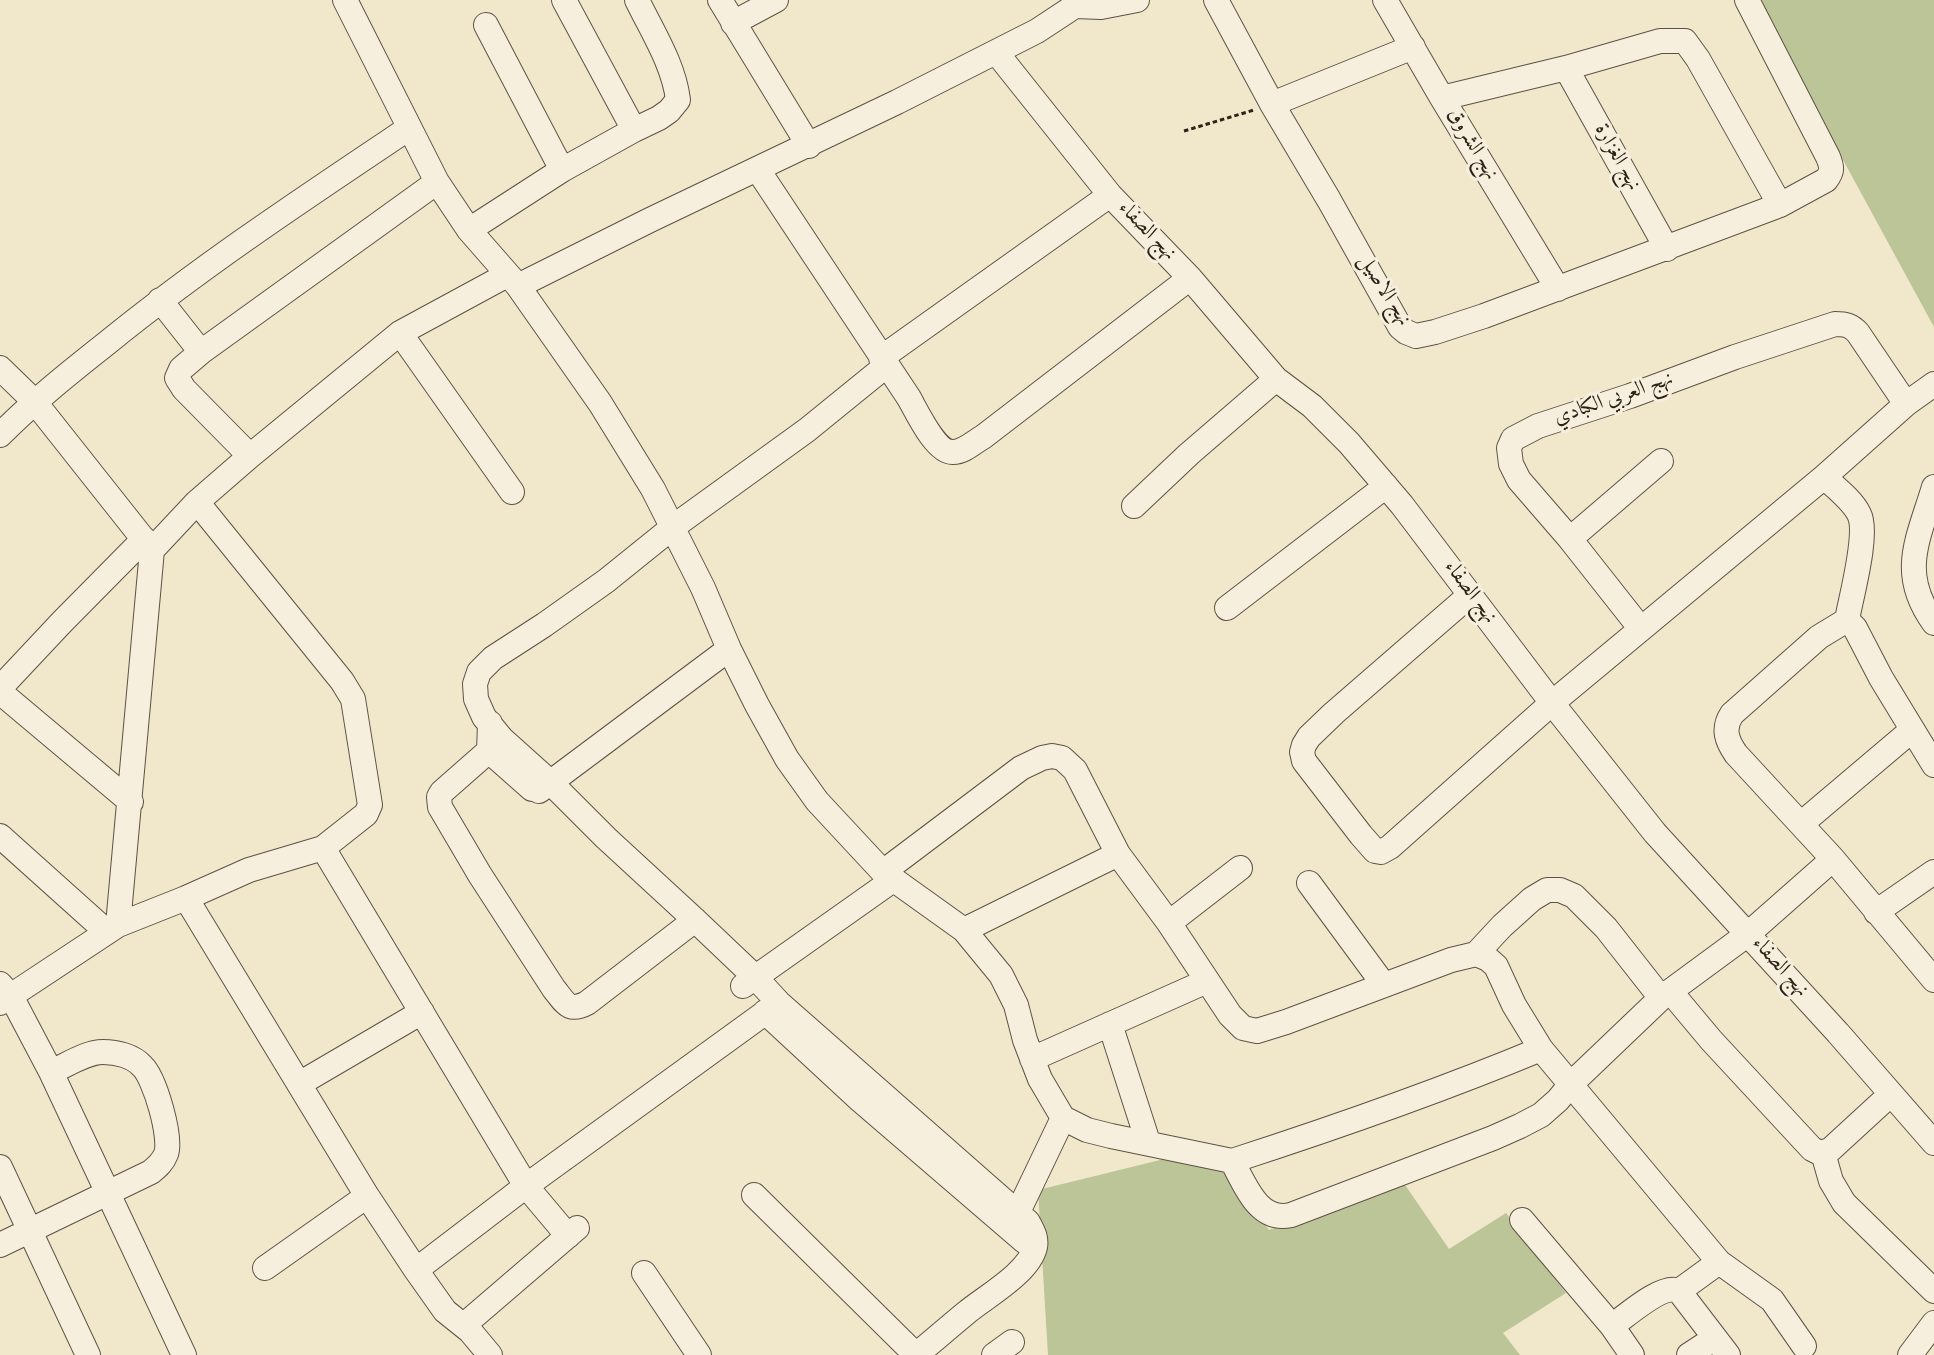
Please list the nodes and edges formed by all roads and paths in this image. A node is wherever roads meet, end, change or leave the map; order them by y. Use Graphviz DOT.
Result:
graph roads {
  1 [pos="564,0"];
  2 [pos="637,0"];
  3 [pos="720,0"];
  4 [pos="776,0"];
  5 [pos="1137,0"];
  6 [pos="1216,0"];
  7 [pos="1386,0"];
  8 [pos="1747,0"];
  9 [pos="352,3"];
  10 [pos="1073,3"];
  11 [pos="733,23"];
  12 [pos="486,25"];
  13 [pos="1413,47"];
  14 [pos="996,52"];
  15 [pos="1566,68"];
  16 [pos="1442,98"];
  17 [pos="1272,104"];
  18 [pos="409,128"];
  19 [pos="634,130"];
  20 [pos="1184,131"];
  21 [pos="809,146"];
  22 [pos="562,170"];
  23 [pos="758,170"];
  24 [pos="436,182"];
  25 [pos="1110,195"];
  26 [pos="1780,205"];
  27 [pos="469,230"];
  28 [pos="1667,249"];
  29 [pos="1190,278"];
  30 [pos="513,281"];
  31 [pos="1558,289"];
  32 [pos="160,300"];
  33 [pos="400,333"];
  34 [pos="201,352"];
  35 [pos="884,361"];
  36 [pos="0,368"];
  37 [pos="1276,379"];
  38 [pos="1934,384"];
  39 [pos="34,401"];
  40 [pos="1906,404"];
  41 [pos="0,435"];
  42 [pos="250,456"];
  43 [pos="1661,461"];
  44 [pos="1824,477"];
  45 [pos="1386,486"];
  46 [pos="1934,487"];
  47 [pos="512,492"];
  48 [pos="197,502"];
  49 [pos="1134,506"];
  50 [pos="673,527"];
  51 [pos="1570,538"];
  52 [pos="148,544"];
  53 [pos="1470,595"];
  54 [pos="1227,608"];
  55 [pos="1847,620"];
  56 [pos="1934,623"];
  57 [pos="1641,629"];
  58 [pos="729,649"];
  59 [pos="0,690"];
  60 [pos="1552,703"];
  61 [pos="1912,730"];
  62 [pos="494,738"];
  63 [pos="1934,765"];
  64 [pos="544,788"];
  65 [pos="131,802"];
  66 [pos="1801,824"];
  67 [pos="0,836"];
  68 [pos="323,848"];
  69 [pos="1119,854"];
  70 [pos="1833,859"];
  71 [pos="1240,868"];
  72 [pos="1934,872"];
  73 [pos="888,876"];
  74 [pos="1309,883"];
  75 [pos="186,898"];
  76 [pos="1876,912"];
  77 [pos="1169,923"];
  78 [pos="689,925"];
  79 [pos="112,929"];
  80 [pos="964,930"];
  81 [pos="1748,934"];
  82 [pos="1476,954"];
  83 [pos="1934,980"];
  84 [pos="1207,981"];
  85 [pos="749,982"];
  86 [pos="1384,985"];
  87 [pos="4,994"];
  88 [pos="1666,994"];
  89 [pos="772,1007"];
  90 [pos="422,1012"];
  91 [pos="1110,1024"];
  92 [pos="1541,1049"];
  93 [pos="1032,1059"];
  94 [pos="51,1072"];
  95 [pos="299,1084"];
  96 [pos="1571,1084"];
  97 [pos="1891,1094"];
  98 [pos="1063,1118"];
  99 [pos="1932,1136"];
  100 [pos="1148,1142"];
  101 [pos="1823,1153"];
  102 [pos="1232,1161"];
  103 [pos="0,1167"];
  104 [pos="526,1186"];
  105 [pos="109,1192"];
  106 [pos="754,1194"];
  107 [pos="367,1196"];
  108 [pos="1018,1212"];
  109 [pos="1522,1220"];
  110 [pos="29,1230"];
  111 [pos="0,1245"];
  112 [pos="1035,1246"];
  113 [pos="1719,1262"];
  114 [pos="265,1268"];
  115 [pos="416,1270"];
  116 [pos="644,1273"];
  117 [pos="1934,1291"];
  118 [pos="1679,1292"];
  119 [pos="1934,1323"];
  120 [pos="464,1325"];
  121 [pos="1612,1326"];
  122 [pos="1721,1346"];
  123 [pos="1804,1346"];
  124 [pos="88,1355"];
  125 [pos="184,1355"];
  126 [pos="490,1355"];
  127 [pos="699,1355"];
  128 [pos="916,1355"];
  129 [pos="1632,1355"];
  130 [pos="1689,1355"];
  131 [pos="1910,1355"];
  1 -- 19 [label="street"];
  2 -- 19 [label="street"];
  3 -- 11 [label="street"];
  4 -- 11 [label="street"];
  5 -- 10 [label="street"];
  6 -- 17 [label="street, نهج الاصيل"];
  7 -- 13 [label="street, نهج الشروق"];
  8 -- 26 [label="street, نهج الاصيل"];
  9 -- 18 [label="street"];
  10 -- 14 [label="street"];
  11 -- 21 [label="street"];
  12 -- 22 [label="street"];
  13 -- 16 [label="street, نهج الشروق"];
  13 -- 17 [label="street"];
  14 -- 21 [label="street"];
  14 -- 25 [label="street, نهج الصفاء"];
  15 -- 16 [label="street"];
  15 -- 26 [label="street"];
  15 -- 28 [label="street, نهج الغزارة"];
  16 -- 31 [label="street, نهج الشروق"];
  17 -- 20 [label="path"];
  17 -- 31 [label="street, نهج الاصيل"];
  18 -- 24 [label="street"];
  18 -- 32 [label="street"];
  19 -- 22 [label="street"];
  21 -- 23 [label="street"];
  22 -- 27 [label="street"];
  23 -- 30 [label="street"];
  23 -- 35 [label="street"];
  24 -- 27 [label="street"];
  24 -- 34 [label="street"];
  25 -- 29 [label="street, نهج الصفاء"];
  25 -- 35 [label="street"];
  26 -- 28 [label="street, نهج الاصيل"];
  27 -- 30 [label="street"];
  28 -- 31 [label="street, نهج الاصيل"];
  29 -- 35 [label="street"];
  29 -- 37 [label="street, نهج الصفاء"];
  30 -- 33 [label="street"];
  30 -- 50 [label="street"];
  32 -- 34 [label="street"];
  32 -- 39 [label="street"];
  33 -- 42 [label="street"];
  33 -- 47 [label="street"];
  34 -- 42 [label="street"];
  35 -- 50 [label="street"];
  36 -- 39 [label="street"];
  37 -- 45 [label="street, نهج الصفاء"];
  37 -- 49 [label="street"];
  38 -- 40 [label="street"];
  39 -- 41 [label="street"];
  39 -- 52 [label="street"];
  40 -- 44 [label="street"];
  40 -- 51 [label="street, نهج العربي الكبادي"];
  42 -- 48 [label="street"];
  43 -- 51 [label="street"];
  44 -- 55 [label="street"];
  44 -- 57 [label="street"];
  45 -- 53 [label="street, نهج الصفاء"];
  45 -- 54 [label="street"];
  46 -- 56 [label="street"];
  48 -- 52 [label="street"];
  48 -- 68 [label="street"];
  50 -- 58 [label="street"];
  50 -- 62 [label="street"];
  51 -- 57 [label="street, نهج العربي الكبادي"];
  52 -- 59 [label="street"];
  52 -- 65 [label="street"];
  53 -- 60 [label="street, نهج الصفاء"];
  53 -- 60 [label="street"];
  55 -- 61 [label="street"];
  55 -- 66 [label="street"];
  57 -- 60 [label="street"];
  58 -- 64 [label="street"];
  58 -- 73 [label="street"];
  59 -- 65 [label="street"];
  60 -- 81 [label="street, نهج الصفاء"];
  61 -- 63 [label="street"];
  61 -- 66 [label="street"];
  62 -- 64 [label="street"];
  62 -- 78 [label="street"];
  64 -- 78 [label="street"];
  65 -- 79 [label="street"];
  66 -- 70 [label="street"];
  67 -- 79 [label="street"];
  68 -- 75 [label="street"];
  68 -- 90 [label="street"];
  69 -- 73 [label="street"];
  69 -- 77 [label="street"];
  69 -- 80 [label="street"];
  70 -- 76 [label="street"];
  70 -- 81 [label="street"];
  71 -- 77 [label="street"];
  72 -- 76 [label="street"];
  73 -- 80 [label="street"];
  73 -- 85 [label="street"];
  74 -- 86 [label="street"];
  75 -- 79 [label="street"];
  75 -- 95 [label="street"];
  76 -- 83 [label="street"];
  77 -- 84 [label="street"];
  78 -- 85 [label="street"];
  79 -- 87 [label="street"];
  80 -- 93 [label="street"];
  81 -- 88 [label="street"];
  81 -- 97 [label="street, نهج الصفاء"];
  82 -- 86 [label="street"];
  82 -- 88 [label="street"];
  82 -- 92 [label="street"];
  84 -- 86 [label="street"];
  84 -- 91 [label="street"];
  85 -- 89 [label="street"];
  87 -- 94 [label="street"];
  88 -- 96 [label="street"];
  88 -- 101 [label="street"];
  89 -- 104 [label="street"];
  89 -- 108 [label="street"];
  89 -- 112 [label="street"];
  90 -- 95 [label="street"];
  90 -- 104 [label="street"];
  91 -- 93 [label="street"];
  91 -- 100 [label="street"];
  92 -- 96 [label="street"];
  92 -- 102 [label="street"];
  93 -- 98 [label="street"];
  94 -- 105 [label="street"];
  94 -- 105 [label="street"];
  95 -- 107 [label="street"];
  96 -- 102 [label="street"];
  96 -- 113 [label="street"];
  97 -- 99 [label="street, نهج الصفاء"];
  97 -- 101 [label="street"];
  98 -- 100 [label="street"];
  98 -- 108 [label="street"];
  100 -- 102 [label="street"];
  101 -- 117 [label="street"];
  103 -- 110 [label="street"];
  104 -- 115 [label="street"];
  104 -- 120 [label="street"];
  105 -- 110 [label="street"];
  105 -- 125 [label="street"];
  106 -- 128 [label="street"];
  107 -- 114 [label="street"];
  107 -- 115 [label="street"];
  108 -- 112 [label="street"];
  109 -- 121 [label="street"];
  110 -- 111 [label="street"];
  110 -- 124 [label="street"];
  112 -- 128 [label="street"];
  113 -- 118 [label="street"];
  113 -- 123 [label="street"];
  115 -- 120 [label="street"];
  116 -- 127 [label="street"];
  118 -- 121 [label="street"];
  118 -- 122 [label="street"];
  119 -- 131 [label="street"];
  120 -- 126 [label="street"];
  121 -- 129 [label="street"];
  122 -- 130 [label="street"];
}
